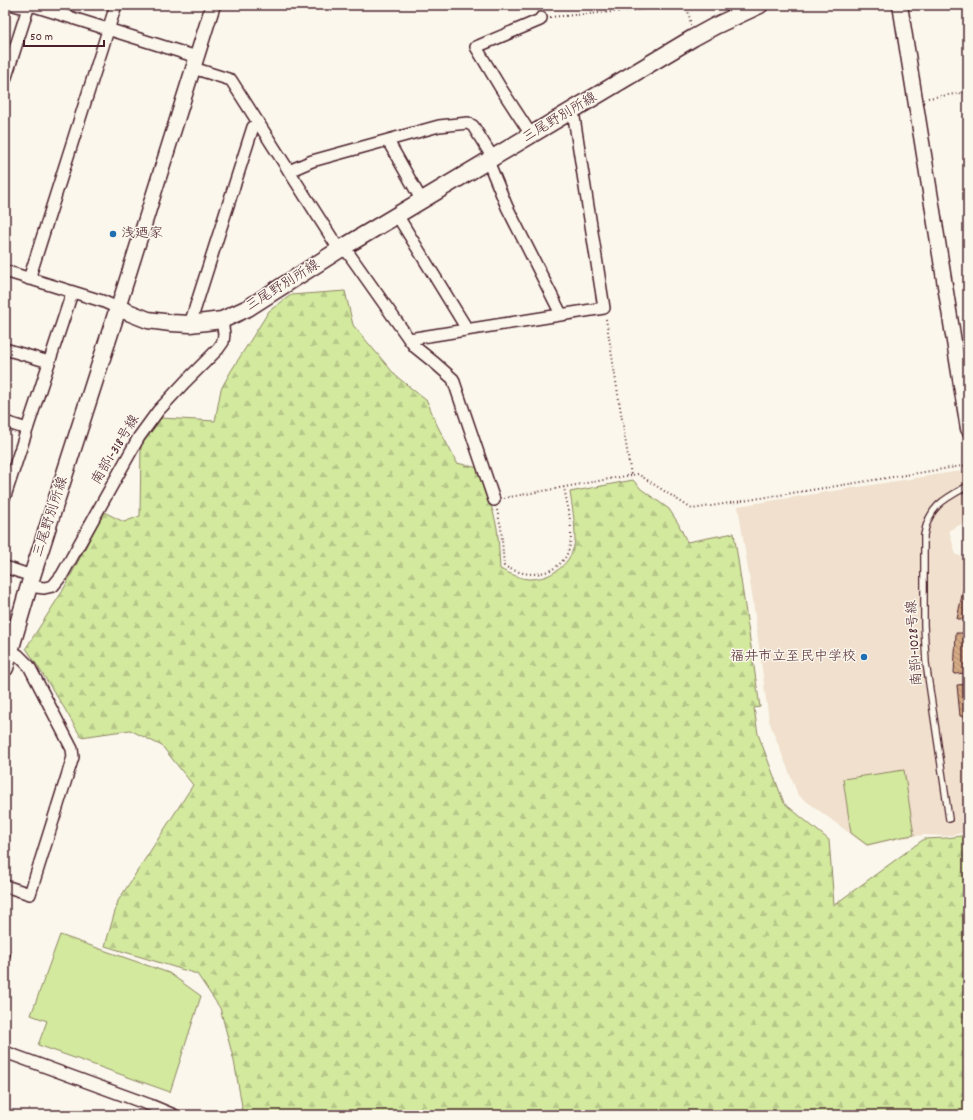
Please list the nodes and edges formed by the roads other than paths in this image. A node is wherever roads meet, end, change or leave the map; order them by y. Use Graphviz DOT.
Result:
graph roads {
  1 [pos="14,5"];
  2 [pos="116,5"];
  3 [pos="213,5"];
  4 [pos="760,5"];
  5 [pos="900,5"];
  6 [pos="28,6"];
  7 [pos="541,18"];
  8 [pos="108,29"];
  9 [pos="195,62"];
  10 [pos="6,74"];
  11 [pos="573,111"];
  12 [pos="259,123"];
  13 [pos="532,136"];
  14 [pos="388,141"];
  15 [pos="490,159"];
  16 [pos="289,171"];
  17 [pos="422,201"];
  18 [pos="398,215"];
  19 [pos="342,248"];
  20 [pos="5,271"];
  21 [pos="29,279"];
  22 [pos="72,292"];
  23 [pos="118,308"];
  24 [pos="561,314"];
  25 [pos="222,320"];
  26 [pos="190,324"];
  27 [pos="467,329"];
  28 [pos="409,339"];
  29 [pos="5,349"];
  30 [pos="48,362"];
  31 [pos="5,422"];
  32 [pos="27,429"];
  33 [pos="968,429"];
  34 [pos="968,486"];
  35 [pos="5,495"];
  36 [pos="494,500"];
  37 [pos="5,567"];
  38 [pos="30,581"];
  39 [pos="10,651"];
  40 [pos="5,668"];
  41 [pos="949,819"];
  42 [pos="5,886"];
  43 [pos="5,1052"];
  44 [pos="174,1115"];
  1 -- 6 [label="street"];
  2 -- 8 [label="street"];
  3 -- 9 [label="street"];
  4 -- 11 [label="main road, 三尾野別所線"];
  5 -- 33 [label="street"];
  6 -- 8 [label="street"];
  6 -- 10 [label="street"];
  7 -- 13 [label="street"];
  8 -- 9 [label="street"];
  8 -- 21 [label="street"];
  9 -- 12 [label="street"];
  9 -- 23 [label="street"];
  11 -- 13 [label="main road, 三尾野別所線"];
  11 -- 24 [label="street"];
  12 -- 16 [label="street"];
  12 -- 26 [label="street"];
  13 -- 15 [label="main road, 三尾野別所線"];
  14 -- 15 [label="street"];
  14 -- 16 [label="street"];
  14 -- 17 [label="street"];
  15 -- 17 [label="main road, 三尾野別所線"];
  15 -- 24 [label="street"];
  16 -- 19 [label="street"];
  17 -- 18 [label="main road, 三尾野別所線"];
  18 -- 19 [label="main road, 三尾野別所線"];
  18 -- 27 [label="street"];
  19 -- 25 [label="main road, 三尾野別所線"];
  19 -- 28 [label="street"];
  20 -- 21 [label="street"];
  21 -- 22 [label="street"];
  22 -- 23 [label="street"];
  22 -- 30 [label="street"];
  23 -- 26 [label="main road, 三尾野別所線"];
  23 -- 38 [label="main road, 三尾野別所線"];
  24 -- 27 [label="street"];
  25 -- 26 [label="main road, 三尾野別所線"];
  25 -- 38 [label="street, 南部1-318号線"];
  27 -- 28 [label="street"];
  28 -- 36 [label="street"];
  29 -- 30 [label="street"];
  30 -- 32 [label="street"];
  31 -- 32 [label="street"];
  32 -- 35 [label="street"];
  34 -- 41 [label="lane, 南部1-1028号線"];
  37 -- 38 [label="street"];
  38 -- 39 [label="main road, 三尾野別所線"];
  39 -- 40 [label="main road, 三尾野別所線"];
  39 -- 42 [label="street"];
  43 -- 44 [label="street"];
}
